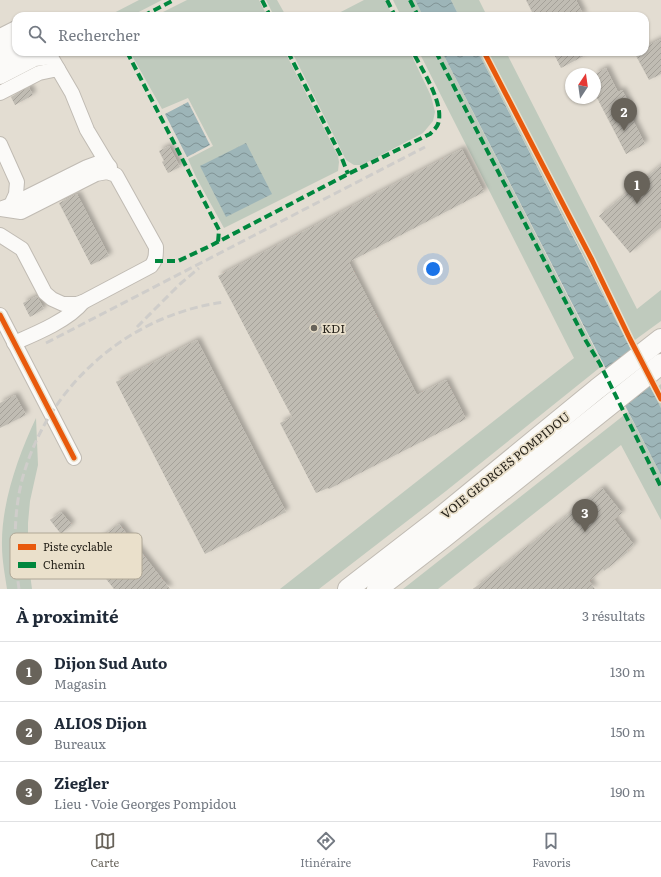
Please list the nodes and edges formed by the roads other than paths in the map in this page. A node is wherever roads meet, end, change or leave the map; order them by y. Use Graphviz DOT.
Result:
graph roads {
  1 [pos="12,30"];
  2 [pos="0,36"];
  3 [pos="12,44"];
  4 [pos="0,50"];
  5 [pos="13,56"];
  6 [pos="52,59"];
  7 [pos="0,63"];
  8 [pos="0,78"];
  9 [pos="0,93"];
  10 [pos="0,144"];
  11 [pos="112,170"];
  12 [pos="4,207"];
  13 [pos="0,235"];
  14 [pos="83,302"];
  15 [pos="0,315"];
  16 [pos="658,341"];
  17 [pos="14,343"];
  18 [pos="661,364"];
  19 [pos="74,458"];
  20 [pos="348,589"];
  21 [pos="376,589"];
  1 -- 2 [label="street"];
  3 -- 4 [label="street"];
  5 -- 7 [label="street"];
  6 -- 8 [label="street"];
  6 -- 9 [label="street"];
  6 -- 11 [label="street"];
  10 -- 12 [label="street"];
  11 -- 12 [label="street"];
  11 -- 14 [label="street"];
  13 -- 14 [label="street"];
  14 -- 17 [label="street"];
  15 -- 17 [label="street"];
  16 -- 20 [label="highway, VOIE GEORGES POMPIDOU"];
  17 -- 19 [label="street"];
  18 -- 21 [label="highway, VOIE GEORGES POMPIDOU"];
}
